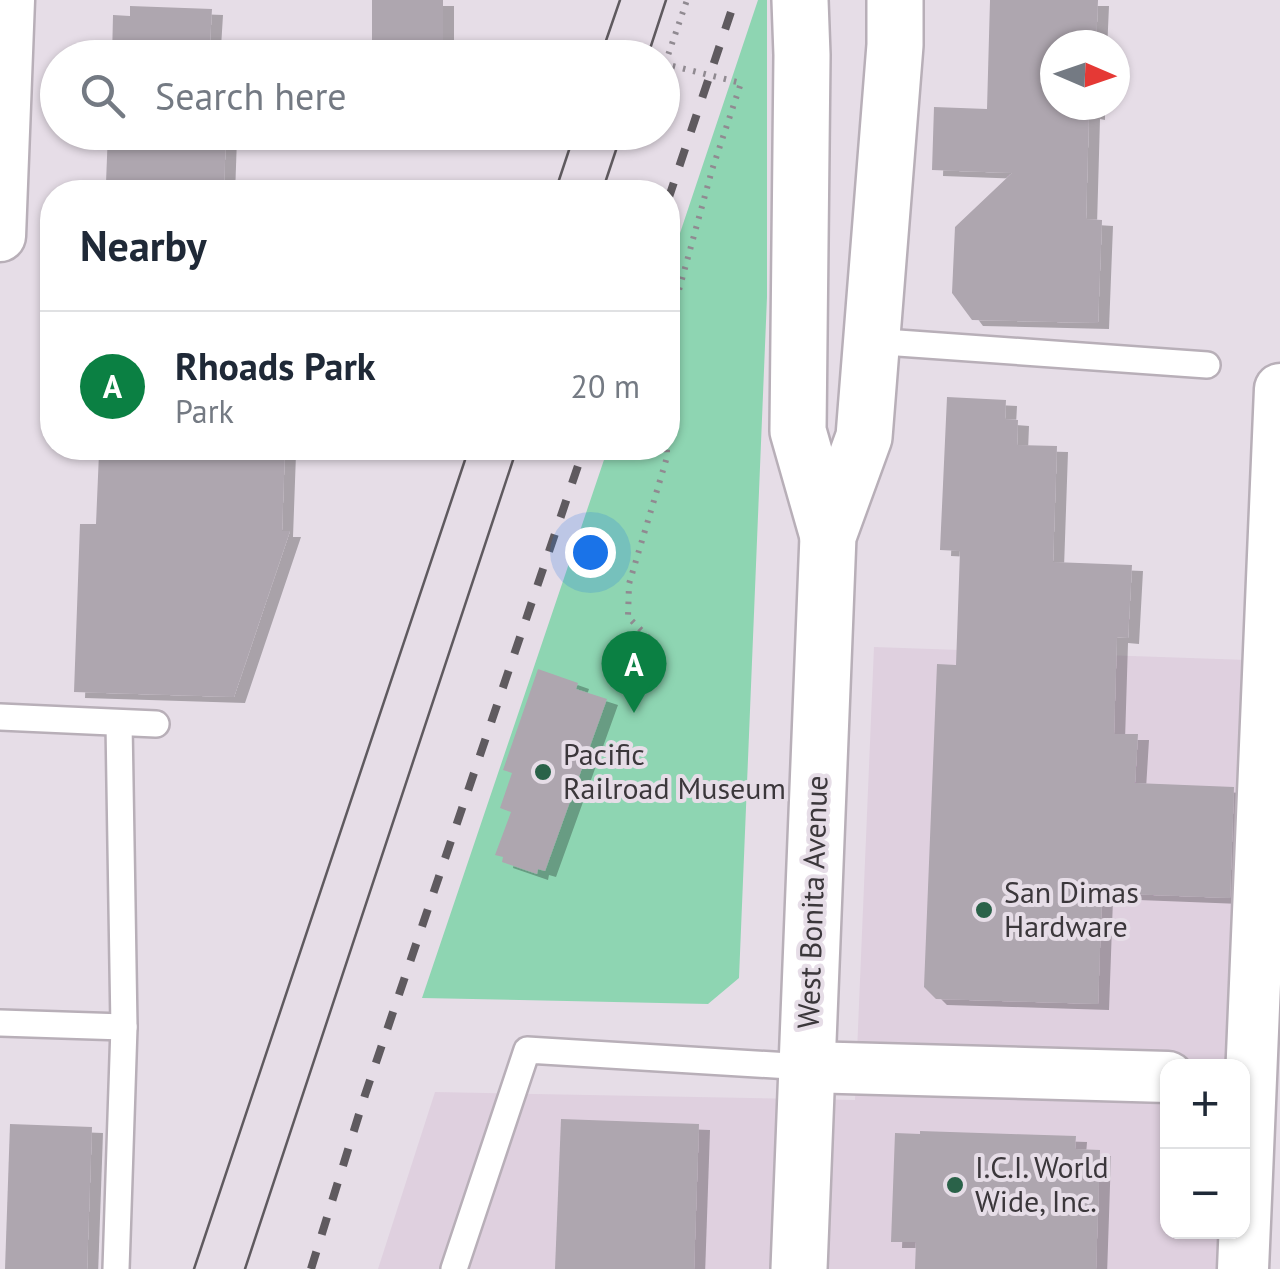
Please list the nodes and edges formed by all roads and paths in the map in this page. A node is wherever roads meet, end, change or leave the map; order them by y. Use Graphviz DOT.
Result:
graph roads {
  1 [pos="9,0"];
  2 [pos="686,0"];
  3 [pos="800,0"];
  4 [pos="895,0"];
  5 [pos="673,40"];
  6 [pos="680,68"];
  7 [pos="0,236"];
  8 [pos="680,286"];
  9 [pos="870,341"];
  10 [pos="1207,364"];
  11 [pos="1280,389"];
  12 [pos="666,460"];
  13 [pos="828,536"];
  14 [pos="632,687"];
  15 [pos="0,717"];
  16 [pos="120,723"];
  17 [pos="156,724"];
  18 [pos="0,1022"];
  19 [pos="124,1027"];
  20 [pos="806,1067"];
  21 [pos="1160,1077"];
  22 [pos="1258,1080"];
  23 [pos="116,1269"];
  24 [pos="454,1269"];
  25 [pos="799,1269"];
  26 [pos="1243,1269"];
  1 -- 7 [label="street"];
  2 -- 5 [label="path"];
  3 -- 13 [label="main road, West Bonita Avenue"];
  4 -- 9 [label="main road, West Bonita Avenue"];
  6 -- 8 [label="path"];
  9 -- 10 [label="lane"];
  9 -- 13 [label="main road, West Bonita Avenue"];
  11 -- 22 [label="street"];
  12 -- 14 [label="path"];
  13 -- 20 [label="main road, West Bonita Avenue"];
  15 -- 16 [label="lane"];
  16 -- 17 [label="lane"];
  16 -- 19 [label="lane"];
  18 -- 19 [label="lane"];
  19 -- 23 [label="lane"];
  20 -- 21 [label="street"];
  20 -- 24 [label="lane"];
  20 -- 25 [label="main road, West Bonita Avenue"];
  22 -- 26 [label="street"];
}
